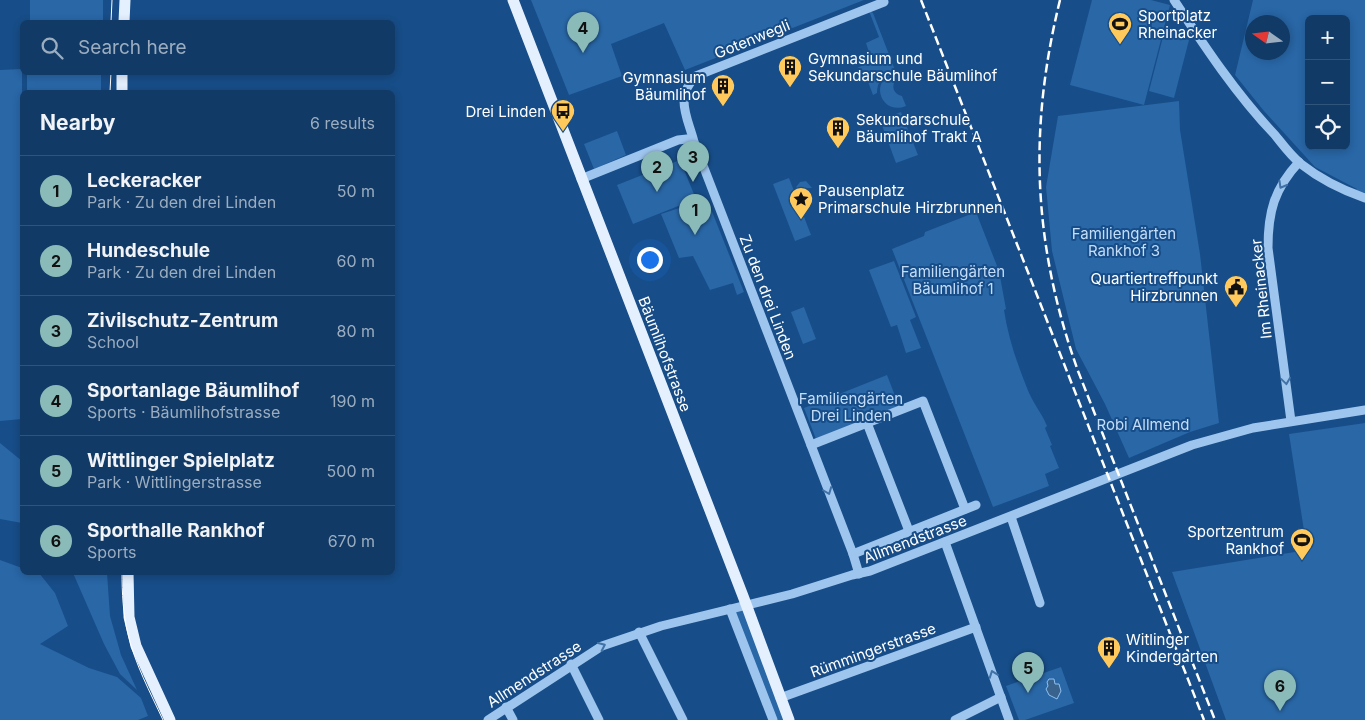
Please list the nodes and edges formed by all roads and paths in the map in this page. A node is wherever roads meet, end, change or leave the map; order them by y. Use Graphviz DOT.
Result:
graph roads {
  1 [pos="125,0"];
  2 [pos="513,0"];
  3 [pos="1174,0"];
  4 [pos="884,2"];
  5 [pos="124,20"];
  6 [pos="122,75"];
  7 [pos="122,90"];
  8 [pos="694,142"];
  9 [pos="1299,162"];
  10 [pos="581,179"];
  11 [pos="1365,198"];
  12 [pos="1365,410"];
  13 [pos="1291,421"];
  14 [pos="867,423"];
  15 [pos="811,445"];
  16 [pos="976,505"];
  17 [pos="966,509"];
  18 [pos="1011,517"];
  19 [pos="909,531"];
  20 [pos="945,542"];
  21 [pos="853,554"];
  22 [pos="860,574"];
  23 [pos="128,575"];
  24 [pos="1040,603"];
  25 [pos="746,605"];
  26 [pos="730,609"];
  27 [pos="976,627"];
  28 [pos="639,632"];
  29 [pos="571,664"];
  30 [pos="1001,697"];
  31 [pos="780,698"];
  32 [pos="506,707"];
  33 [pos="170,720"];
  34 [pos="488,720"];
  35 [pos="513,720"];
  36 [pos="599,720"];
  37 [pos="683,720"];
  38 [pos="773,720"];
  39 [pos="788,720"];
  40 [pos="955,720"];
  41 [pos="1009,720"];
  1 -- 5 [label="main road"];
  2 -- 10 [label="main road, Bäumlihofstrasse"];
  3 -- 9 [label="street"];
  4 -- 8 [label="street, Gotenwegli"];
  6 -- 7 [label="main road"];
  8 -- 10 [label="street"];
  8 -- 15 [label="street, Zu den drei Linden"];
  9 -- 11 [label="street"];
  9 -- 13 [label="street, Im Rheinacker, one-way"];
  10 -- 25 [label="main road, Bäumlihofstrasse"];
  12 -- 13 [label="street, Allmendstrasse"];
  13 -- 18 [label="street, Allmendstrasse"];
  14 -- 15 [label="street"];
  14 -- 17 [label="street"];
  14 -- 19 [label="street"];
  15 -- 21 [label="street, Zu den drei Linden, one-way"];
  16 -- 17 [label="street, Allmendstrasse"];
  17 -- 19 [label="street, Allmendstrasse"];
  18 -- 20 [label="street, Allmendstrasse"];
  18 -- 24 [label="street"];
  19 -- 21 [label="street, Allmendstrasse"];
  20 -- 22 [label="street, Allmendstrasse"];
  20 -- 27 [label="street"];
  21 -- 22 [label="street, Zu den drei Linden"];
  22 -- 25 [label="street, Allmendstrasse"];
  23 -- 33 [label="main road"];
  25 -- 26 [label="street, Allmendstrasse"];
  25 -- 31 [label="main road, Bäumlihofstrasse"];
  26 -- 28 [label="street, Allmendstrasse"];
  26 -- 38 [label="street"];
  30 -- 27 [label="street, one-way"];
  27 -- 31 [label="street, Rümmingerstrasse"];
  29 -- 28 [label="street, Allmendstrasse, one-way"];
  28 -- 37 [label="street"];
  29 -- 32 [label="street, Allmendstrasse"];
  29 -- 36 [label="street"];
  30 -- 40 [label="street"];
  30 -- 41 [label="street"];
  31 -- 39 [label="main road, Bäumlihofstrasse"];
  32 -- 34 [label="street, Allmendstrasse"];
  32 -- 35 [label="street"];
}
